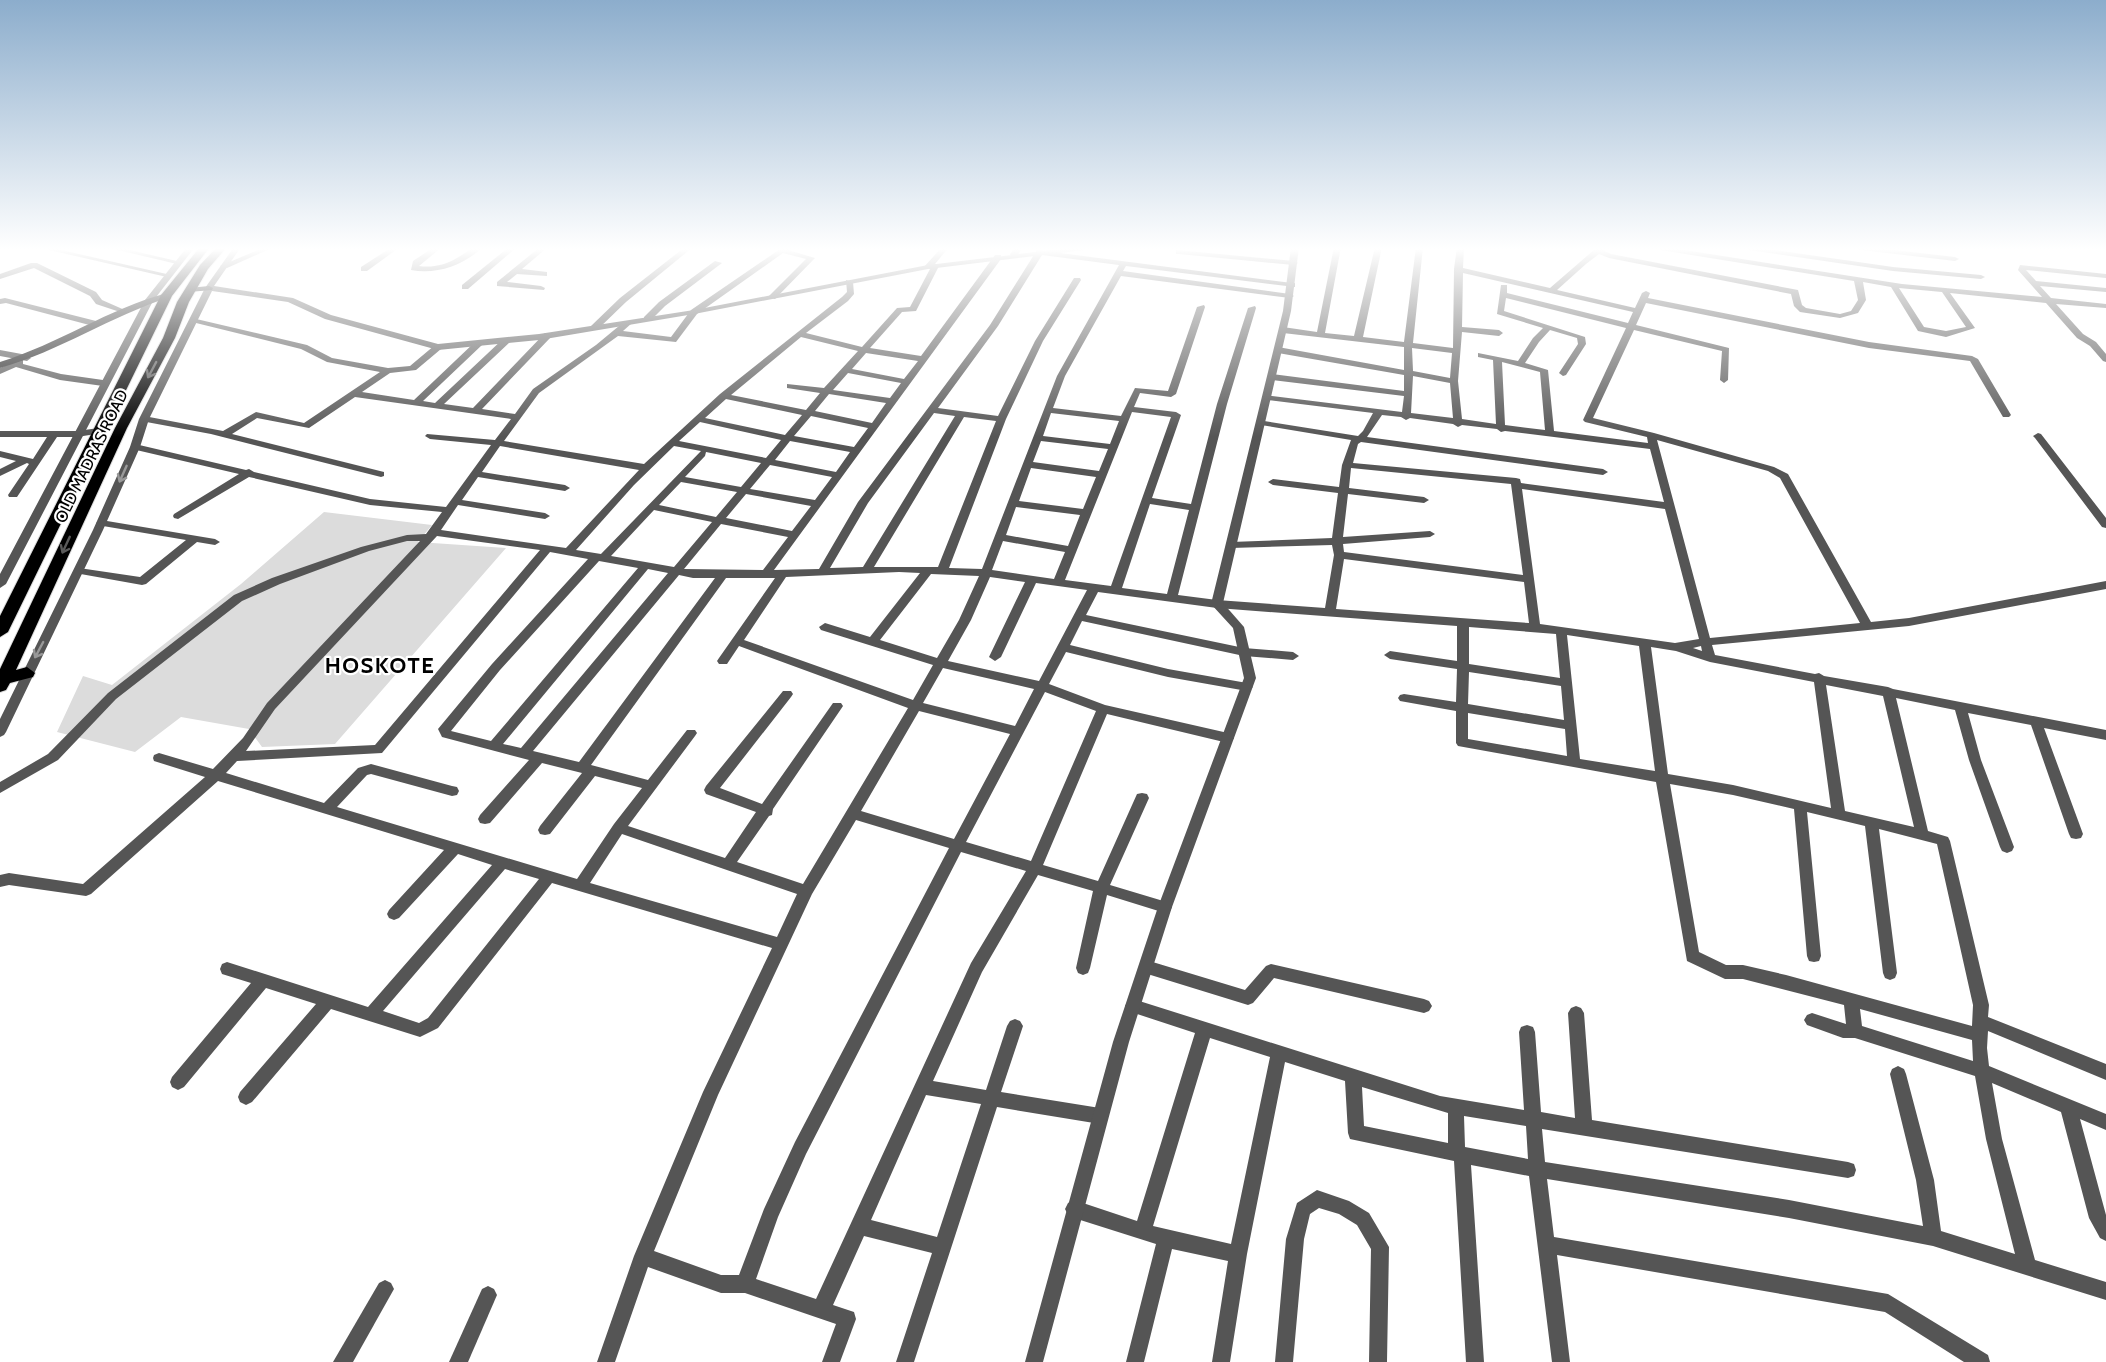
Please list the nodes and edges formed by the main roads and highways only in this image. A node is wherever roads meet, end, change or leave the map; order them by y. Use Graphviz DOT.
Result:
graph roads {
  1 [pos="124,311"];
  2 [pos="159,311"];
  3 [pos="181,311"];
  4 [pos="0,365"];
  5 [pos="0,632"];
  6 [pos="27,673"];
  7 [pos="2,682"];
  1 -- 4 [label="main road"];
  2 -- 5 [label="highway, OLD MADRAS ROAD"];
  3 -- 7 [label="highway, OLD MADRAS ROAD, one-way"];
  6 -- 7 [label="highway"];
}
